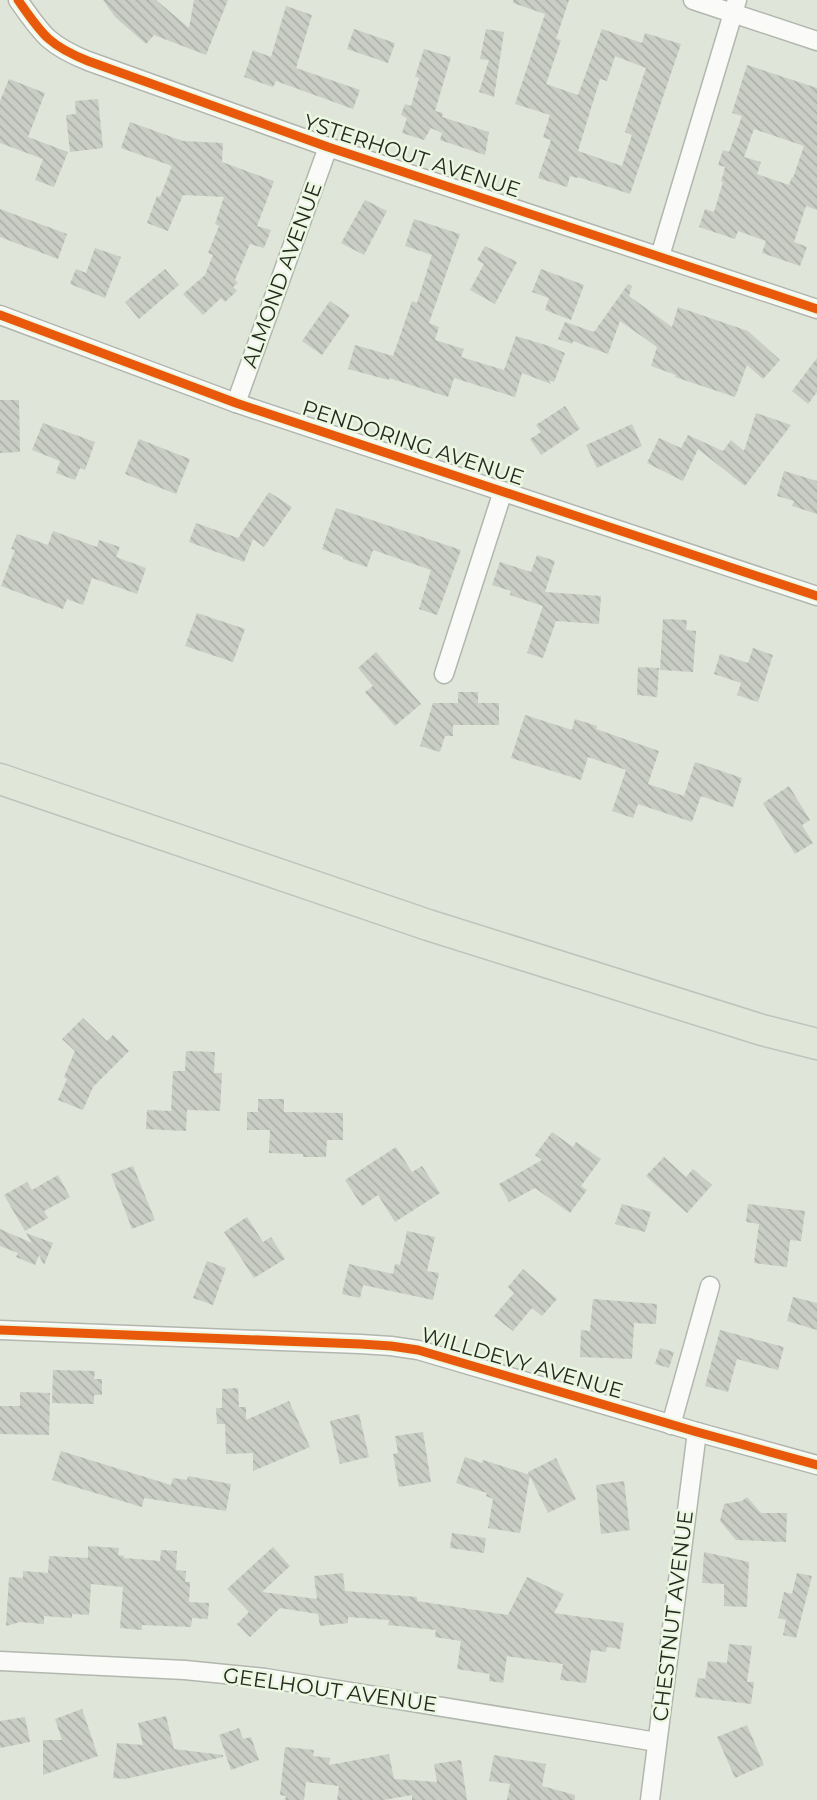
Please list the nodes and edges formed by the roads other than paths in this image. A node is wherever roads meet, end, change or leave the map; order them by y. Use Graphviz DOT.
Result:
graph roads {
  1 [pos="18,0"];
  2 [pos="693,0"];
  3 [pos="735,6"];
  4 [pos="817,41"];
  5 [pos="328,148"];
  6 [pos="660,256"];
  7 [pos="817,309"];
  8 [pos="0,316"];
  9 [pos="236,403"];
  10 [pos="503,491"];
  11 [pos="817,596"];
  12 [pos="444,674"];
  13 [pos="0,779"];
  14 [pos="817,1044"];
  15 [pos="710,1286"];
  16 [pos="0,1331"];
  17 [pos="671,1425"];
  18 [pos="697,1432"];
  19 [pos="817,1465"];
  20 [pos="0,1661"];
  21 [pos="657,1742"];
  22 [pos="650,1800"];
  1 -- 5 [label="street, YSTERHOUT AVENUE"];
  2 -- 3 [label="street"];
  3 -- 4 [label="street"];
  3 -- 6 [label="street"];
  5 -- 6 [label="street, YSTERHOUT AVENUE"];
  5 -- 9 [label="street, ALMOND AVENUE"];
  6 -- 7 [label="street, YSTERHOUT AVENUE"];
  8 -- 9 [label="street, PENDORING AVENUE"];
  9 -- 10 [label="street, PENDORING AVENUE"];
  10 -- 11 [label="street, PENDORING AVENUE"];
  10 -- 12 [label="street"];
  13 -- 14 [label="highway"];
  15 -- 17 [label="street"];
  16 -- 17 [label="street, WILLDEVY AVENUE"];
  17 -- 18 [label="street, WILLDEVY AVENUE"];
  18 -- 19 [label="street, WILLDEVY AVENUE"];
  18 -- 21 [label="street, CHESTNUT AVENUE"];
  20 -- 21 [label="street, GEELHOUT AVENUE"];
  21 -- 22 [label="street, CHESTNUT AVENUE"];
}
